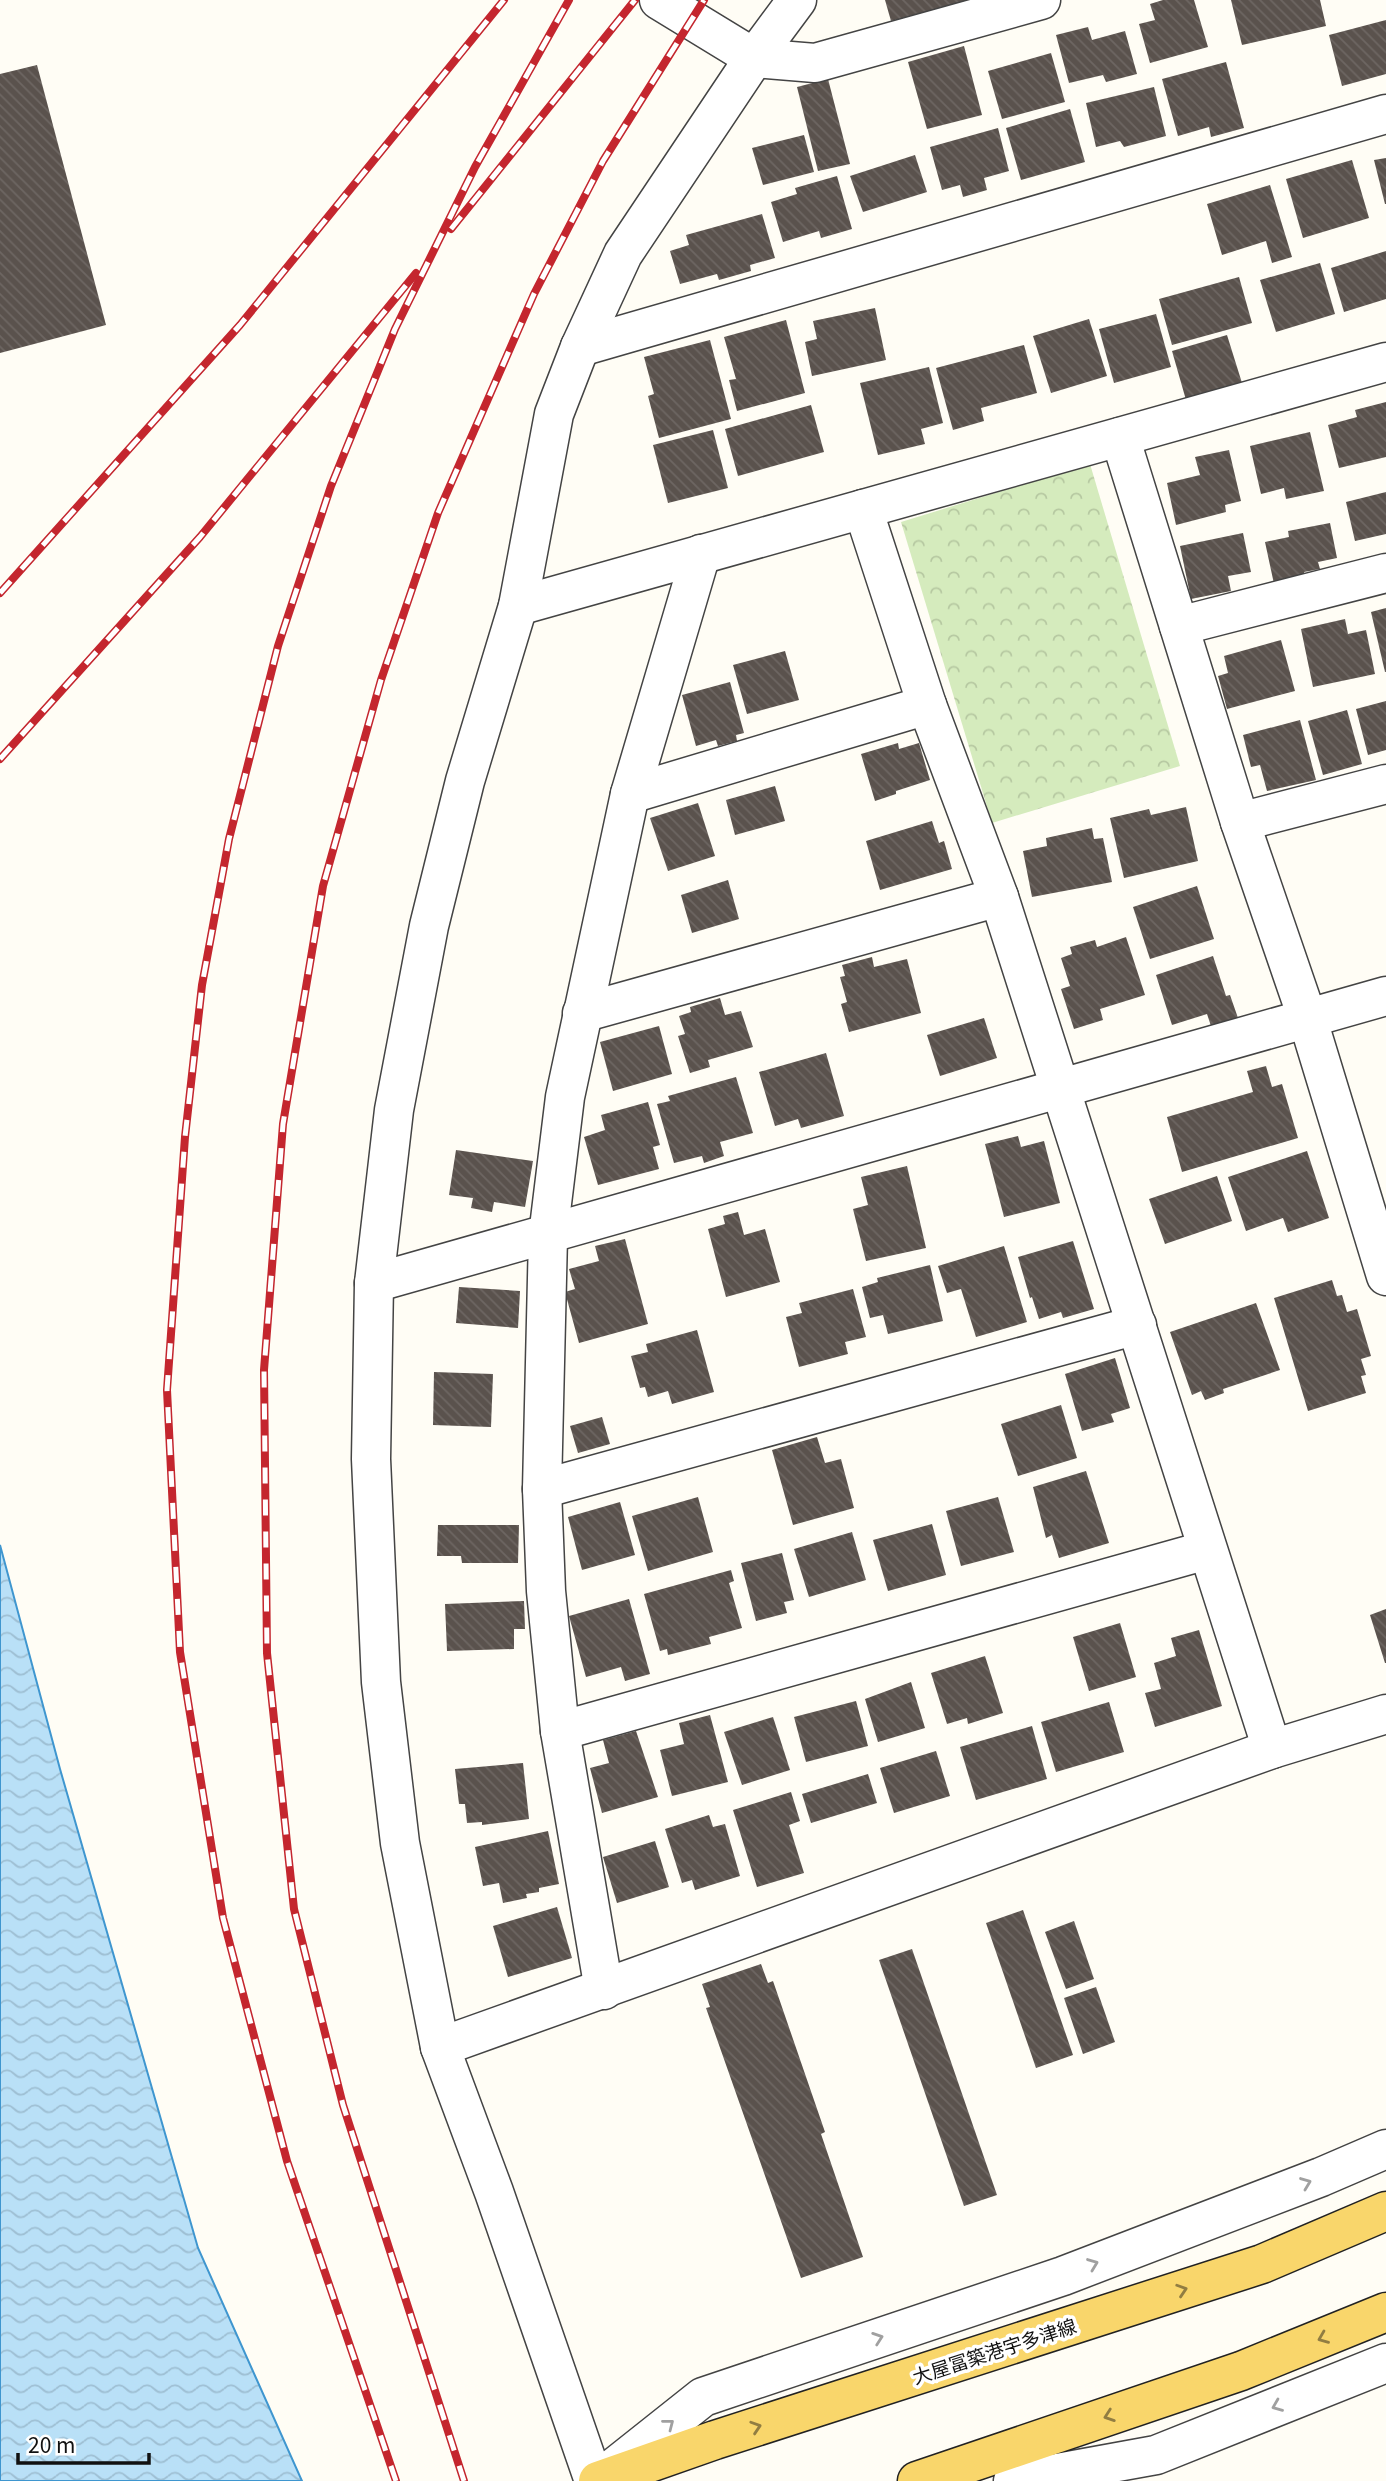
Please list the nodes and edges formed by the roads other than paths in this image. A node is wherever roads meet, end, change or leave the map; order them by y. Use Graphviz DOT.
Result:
graph roads {
  1 [pos="659,0"];
  2 [pos="797,0"];
  3 [pos="1041,0"];
  4 [pos="754,58"];
  5 [pos="1386,114"];
  6 [pos="580,347"];
  7 [pos="1386,362"];
  8 [pos="1120,437"];
  9 [pos="863,509"];
  10 [pos="701,554"];
  11 [pos="1386,573"];
  12 [pos="518,606"];
  13 [pos="1179,626"];
  14 [pos="927,705"];
  15 [pos="1386,784"];
  16 [pos="631,794"];
  17 [pos="1240,822"];
  18 [pos="999,897"];
  19 [pos="1386,996"];
  20 [pos="582,1013"];
  21 [pos="1307,1017"];
  22 [pos="1060,1090"];
  23 [pos="1377,1216"];
  24 [pos="548,1236"];
  25 [pos="1386,1276"];
  26 [pos="374,1283"];
  27 [pos="1137,1325"];
  28 [pos="542,1489"];
  29 [pos="1207,1550"];
  30 [pos="1386,1714"];
  31 [pos="559,1731"];
  32 [pos="1272,1749"];
  33 [pos="604,1990"];
  34 [pos="440,2047"];
  35 [pos="1386,2149"];
  36 [pos="1386,2211"];
  37 [pos="1386,2312"];
  38 [pos="1386,2363"];
  39 [pos="596,2481"];
  40 [pos="917,2481"];
  41 [pos="1013,2481"];
  1 -- 4 [label="street"];
  2 -- 4 [label="street"];
  3 -- 4 [label="street"];
  4 -- 6 [label="street"];
  5 -- 6 [label="street"];
  6 -- 12 [label="street"];
  7 -- 8 [label="street"];
  8 -- 9 [label="street"];
  8 -- 13 [label="street"];
  9 -- 10 [label="street"];
  9 -- 14 [label="street"];
  10 -- 12 [label="street"];
  10 -- 16 [label="street"];
  11 -- 13 [label="street"];
  12 -- 26 [label="street"];
  13 -- 17 [label="street"];
  14 -- 16 [label="street"];
  14 -- 18 [label="street"];
  15 -- 17 [label="street"];
  16 -- 20 [label="street"];
  17 -- 21 [label="street"];
  18 -- 20 [label="street"];
  18 -- 22 [label="street"];
  19 -- 21 [label="street"];
  20 -- 24 [label="street"];
  21 -- 22 [label="street"];
  21 -- 23 [label="street"];
  22 -- 24 [label="street"];
  22 -- 27 [label="street"];
  23 -- 25 [label="street"];
  24 -- 26 [label="street"];
  24 -- 28 [label="street"];
  26 -- 34 [label="street"];
  27 -- 28 [label="street"];
  27 -- 29 [label="street"];
  28 -- 31 [label="street"];
  29 -- 31 [label="street"];
  29 -- 32 [label="street"];
  30 -- 32 [label="street"];
  31 -- 33 [label="street"];
  32 -- 33 [label="street"];
  33 -- 34 [label="street"];
  34 -- 39 [label="street"];
  39 -- 35 [label="street, one-way"];
  39 -- 36 [label="main road, 大屋冨築港宇多津線, one-way"];
  37 -- 40 [label="main road, one-way"];
  38 -- 41 [label="street, one-way"];
}
